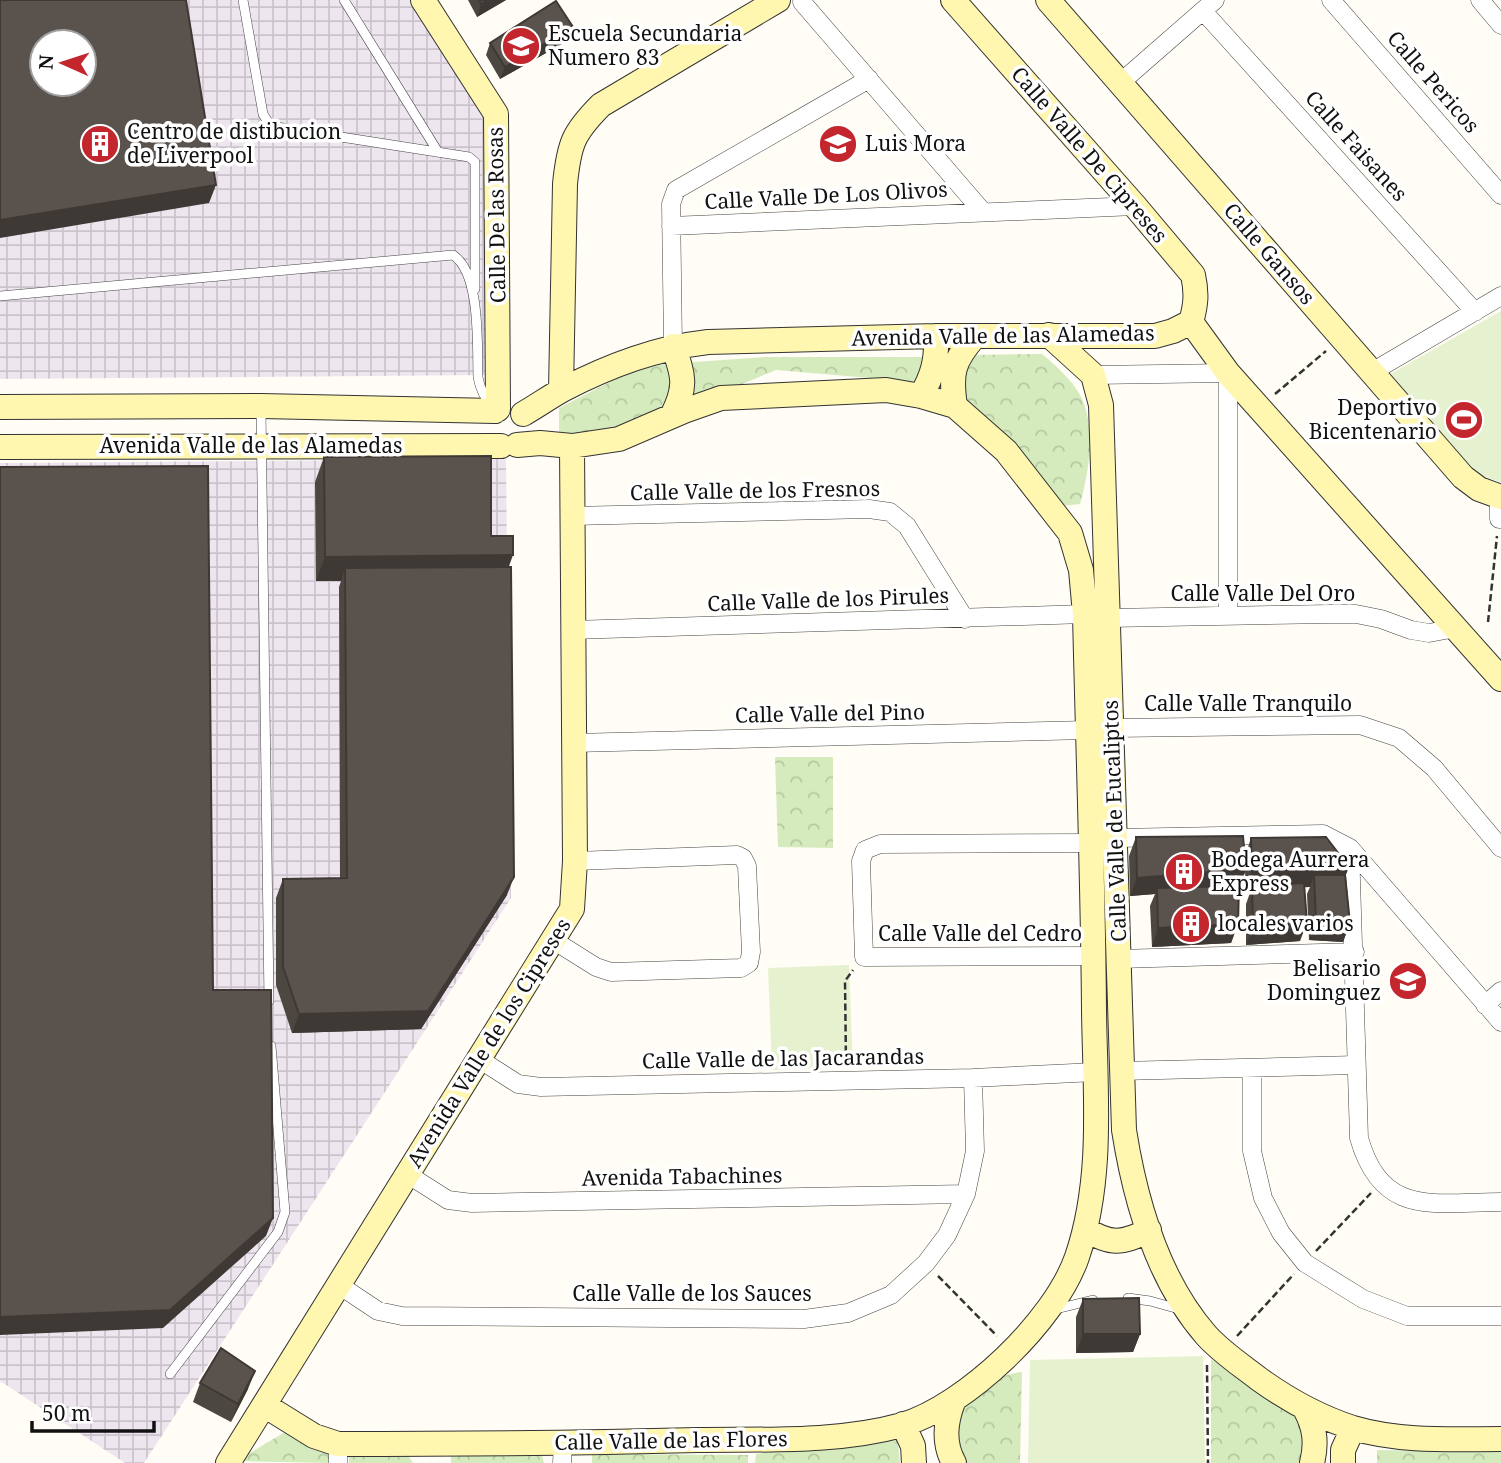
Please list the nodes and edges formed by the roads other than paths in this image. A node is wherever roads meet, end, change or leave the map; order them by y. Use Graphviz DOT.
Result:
graph roads {
  1 [pos="243,0"];
  2 [pos="344,0"];
  3 [pos="423,0"];
  4 [pos="953,0"];
  5 [pos="1048,0"];
  6 [pos="1331,0"];
  7 [pos="1480,0"];
  8 [pos="790,1"];
  9 [pos="1209,6"];
  10 [pos="1501,25"];
  11 [pos="869,79"];
  12 [pos="1120,83"];
  13 [pos="438,152"];
  14 [pos="1501,195"];
  15 [pos="1135,206"];
  16 [pos="983,212"];
  17 [pos="671,226"];
  18 [pos="0,296"];
  19 [pos="1501,296"];
  20 [pos="474,302"];
  21 [pos="1475,312"];
  22 [pos="1191,322"];
  23 [pos="1049,335"];
  24 [pos="936,336"];
  25 [pos="975,336"];
  26 [pos="673,346"];
  27 [pos="1372,372"];
  28 [pos="1228,373"];
  29 [pos="1093,375"];
  30 [pos="561,390"];
  31 [pos="921,396"];
  32 [pos="261,406"];
  33 [pos="955,406"];
  34 [pos="0,407"];
  35 [pos="497,410"];
  36 [pos="523,414"];
  37 [pos="672,416"];
  38 [pos="509,446"];
  39 [pos="572,446"];
  40 [pos="0,447"];
  41 [pos="262,447"];
  42 [pos="1500,508"];
  43 [pos="572,516"];
  44 [pos="1070,533"];
  45 [pos="1106,533"];
  46 [pos="1097,616"];
  47 [pos="1227,616"];
  48 [pos="965,619"];
  49 [pos="1456,628"];
  50 [pos="572,630"];
  51 [pos="1497,671"];
  52 [pos="1113,728"];
  53 [pos="1088,730"];
  54 [pos="573,743"];
  55 [pos="1116,838"];
  56 [pos="1090,844"];
  57 [pos="1350,848"];
  58 [pos="1501,848"];
  59 [pos="575,861"];
  60 [pos="553,940"];
  61 [pos="1355,952"];
  62 [pos="1094,956"];
  63 [pos="1119,959"];
  64 [pos="1501,991"];
  65 [pos="1485,1004"];
  66 [pos="269,1008"];
  67 [pos="1501,1022"];
  68 [pos="270,1034"];
  69 [pos="479,1059"];
  70 [pos="1356,1065"];
  71 [pos="1252,1068"];
  72 [pos="1120,1071"];
  73 [pos="1095,1072"];
  74 [pos="973,1078"];
  75 [pos="407,1174"];
  76 [pos="965,1194"];
  77 [pos="1501,1202"];
  78 [pos="1085,1228"];
  79 [pos="1149,1230"];
  80 [pos="339,1285"];
  81 [pos="1046,1313"];
  82 [pos="1191,1314"];
  83 [pos="1501,1316"];
  84 [pos="170,1374"];
  85 [pos="953,1402"];
  86 [pos="264,1405"];
  87 [pos="1305,1409"];
  88 [pos="903,1424"];
  89 [pos="1353,1428"];
  90 [pos="1501,1439"];
  91 [pos="563,1453"];
  92 [pos="338,1454"];
  93 [pos="228,1463"];
  94 [pos="914,1463"];
  95 [pos="954,1463"];
  96 [pos="1312,1463"];
  97 [pos="1343,1463"];
  1 -- 13 [label="lane"];
  2 -- 13 [label="lane"];
  3 -- 35 [label="street, Calle De las Rosas"];
  4 -- 15 [label="street, Calle Valle De Cipreses"];
  5 -- 12 [label="street, Calle Gansos"];
  6 -- 14 [label="street, Calle Pericos"];
  7 -- 10 [label="street"];
  8 -- 11 [label="street, Calle Valle De Los Olivos"];
  8 -- 30 [label="street"];
  9 -- 12 [label="street"];
  9 -- 21 [label="street, Calle Faisanes"];
  11 -- 16 [label="street, Calle Valle De Los Olivos"];
  11 -- 17 [label="street"];
  12 -- 27 [label="street, Calle Gansos"];
  13 -- 20 [label="lane"];
  15 -- 16 [label="street, Calle Valle De Los Olivos"];
  15 -- 22 [label="street, Calle Valle De Cipreses"];
  16 -- 17 [label="street, Calle Valle De Los Olivos"];
  17 -- 26 [label="street"];
  18 -- 20 [label="lane"];
  19 -- 21 [label="street"];
  20 -- 35 [label="lane"];
  21 -- 27 [label="street"];
  22 -- 23 [label="street, Avenida Valle de las Alamedas"];
  22 -- 28 [label="street"];
  23 -- 25 [label="street, Avenida Valle de las Alamedas"];
  23 -- 29 [label="street"];
  24 -- 25 [label="street, Avenida Valle de las Alamedas"];
  24 -- 26 [label="street, Avenida Valle de las Alamedas"];
  24 -- 31 [label="street"];
  25 -- 33 [label="street"];
  26 -- 30 [label="street, Avenida Valle de las Alamedas"];
  26 -- 37 [label="street"];
  27 -- 42 [label="street, Calle Gansos"];
  28 -- 29 [label="street"];
  28 -- 47 [label="street"];
  28 -- 49 [label="street"];
  29 -- 45 [label="street, Calle Valle de Eucaliptos"];
  30 -- 36 [label="street, Avenida Valle de las Alamedas"];
  31 -- 33 [label="street, Avenida Valle de las Alamedas"];
  31 -- 37 [label="street, Avenida Valle de las Alamedas"];
  32 -- 34 [label="street, Avenida Valle de las Alamedas"];
  32 -- 35 [label="street, Avenida Valle de las Alamedas"];
  32 -- 41 [label="lane"];
  33 -- 44 [label="street, Calle Valle de Eucaliptos"];
  35 -- 36 [label="street"];
  35 -- 38 [label="street"];
  36 -- 38 [label="street"];
  37 -- 39 [label="street, Avenida Valle de las Alamedas"];
  38 -- 39 [label="street, Avenida Valle de las Alamedas"];
  38 -- 41 [label="street, Avenida Valle de las Alamedas"];
  39 -- 43 [label="street, Avenida Valle de los Cipreses"];
  40 -- 41 [label="street, Avenida Valle de las Alamedas"];
  41 -- 66 [label="lane"];
  43 -- 48 [label="street, Calle Valle de los Fresnos"];
  43 -- 50 [label="street, Avenida Valle de los Cipreses"];
  44 -- 45 [label="street"];
  44 -- 46 [label="street, Calle Valle de Eucaliptos"];
  45 -- 46 [label="street, Calle Valle de Eucaliptos"];
  46 -- 47 [label="street, Calle Valle Del Oro"];
  46 -- 48 [label="street, Calle Valle de los Pirules"];
  46 -- 52 [label="street, Calle Valle de Eucaliptos"];
  46 -- 53 [label="street, Calle Valle de Eucaliptos"];
  47 -- 49 [label="street, Calle Valle Del Oro"];
  48 -- 50 [label="street, Calle Valle de los Pirules"];
  49 -- 51 [label="street"];
  50 -- 54 [label="street, Avenida Valle de los Cipreses"];
  52 -- 55 [label="street, Calle Valle de Eucaliptos"];
  52 -- 58 [label="street, Calle Valle Tranquilo"];
  53 -- 54 [label="street, Calle Valle del Pino"];
  53 -- 56 [label="street, Calle Valle de Eucaliptos"];
  54 -- 59 [label="street, Avenida Valle de los Cipreses"];
  55 -- 57 [label="street"];
  55 -- 63 [label="street, Calle Valle de Eucaliptos"];
  56 -- 62 [label="street, Calle Valle de Eucaliptos"];
  56 -- 62 [label="street, Calle Valle del Cedro"];
  57 -- 61 [label="street"];
  57 -- 65 [label="street"];
  59 -- 60 [label="street, Avenida Valle de los Cipreses"];
  59 -- 60 [label="street"];
  60 -- 69 [label="street, Avenida Valle de los Cipreses"];
  61 -- 63 [label="street"];
  61 -- 70 [label="street"];
  62 -- 73 [label="street, Calle Valle de Eucaliptos"];
  63 -- 72 [label="street, Calle Valle de Eucaliptos"];
  64 -- 65 [label="street"];
  65 -- 67 [label="street"];
  68 -- 84 [label="lane"];
  69 -- 74 [label="street, Calle Valle de las Jacarandas"];
  69 -- 75 [label="street, Avenida Valle de los Cipreses"];
  70 -- 71 [label="street"];
  70 -- 77 [label="street"];
  71 -- 72 [label="street"];
  71 -- 83 [label="street"];
  72 -- 79 [label="street, Calle Valle de Eucaliptos"];
  73 -- 74 [label="street, Calle Valle de las Jacarandas"];
  73 -- 78 [label="street, Calle Valle de Eucaliptos"];
  74 -- 76 [label="street, Calle Valle de los Sauces"];
  75 -- 76 [label="street, Avenida Tabachines"];
  75 -- 80 [label="street, Avenida Valle de los Cipreses"];
  76 -- 80 [label="street, Calle Valle de los Sauces"];
  78 -- 79 [label="street"];
  78 -- 81 [label="street, Calle Valle de Eucaliptos"];
  79 -- 82 [label="street, Calle Valle de Eucaliptos"];
  80 -- 86 [label="street, Avenida Valle de los Cipreses"];
  81 -- 82 [label="lane"];
  81 -- 85 [label="street, Calle Valle de las Flores"];
  82 -- 87 [label="street"];
  85 -- 88 [label="street, Calle Valle de las Flores"];
  85 -- 95 [label="street"];
  86 -- 92 [label="street, Calle Valle de las Flores"];
  86 -- 93 [label="street, Avenida Valle de los Cipreses"];
  87 -- 89 [label="street"];
  87 -- 96 [label="street"];
  88 -- 91 [label="street, Calle Valle de las Flores"];
  88 -- 94 [label="street"];
  89 -- 90 [label="street"];
  89 -- 97 [label="street"];
  91 -- 92 [label="street, Calle Valle de las Flores"];
}
